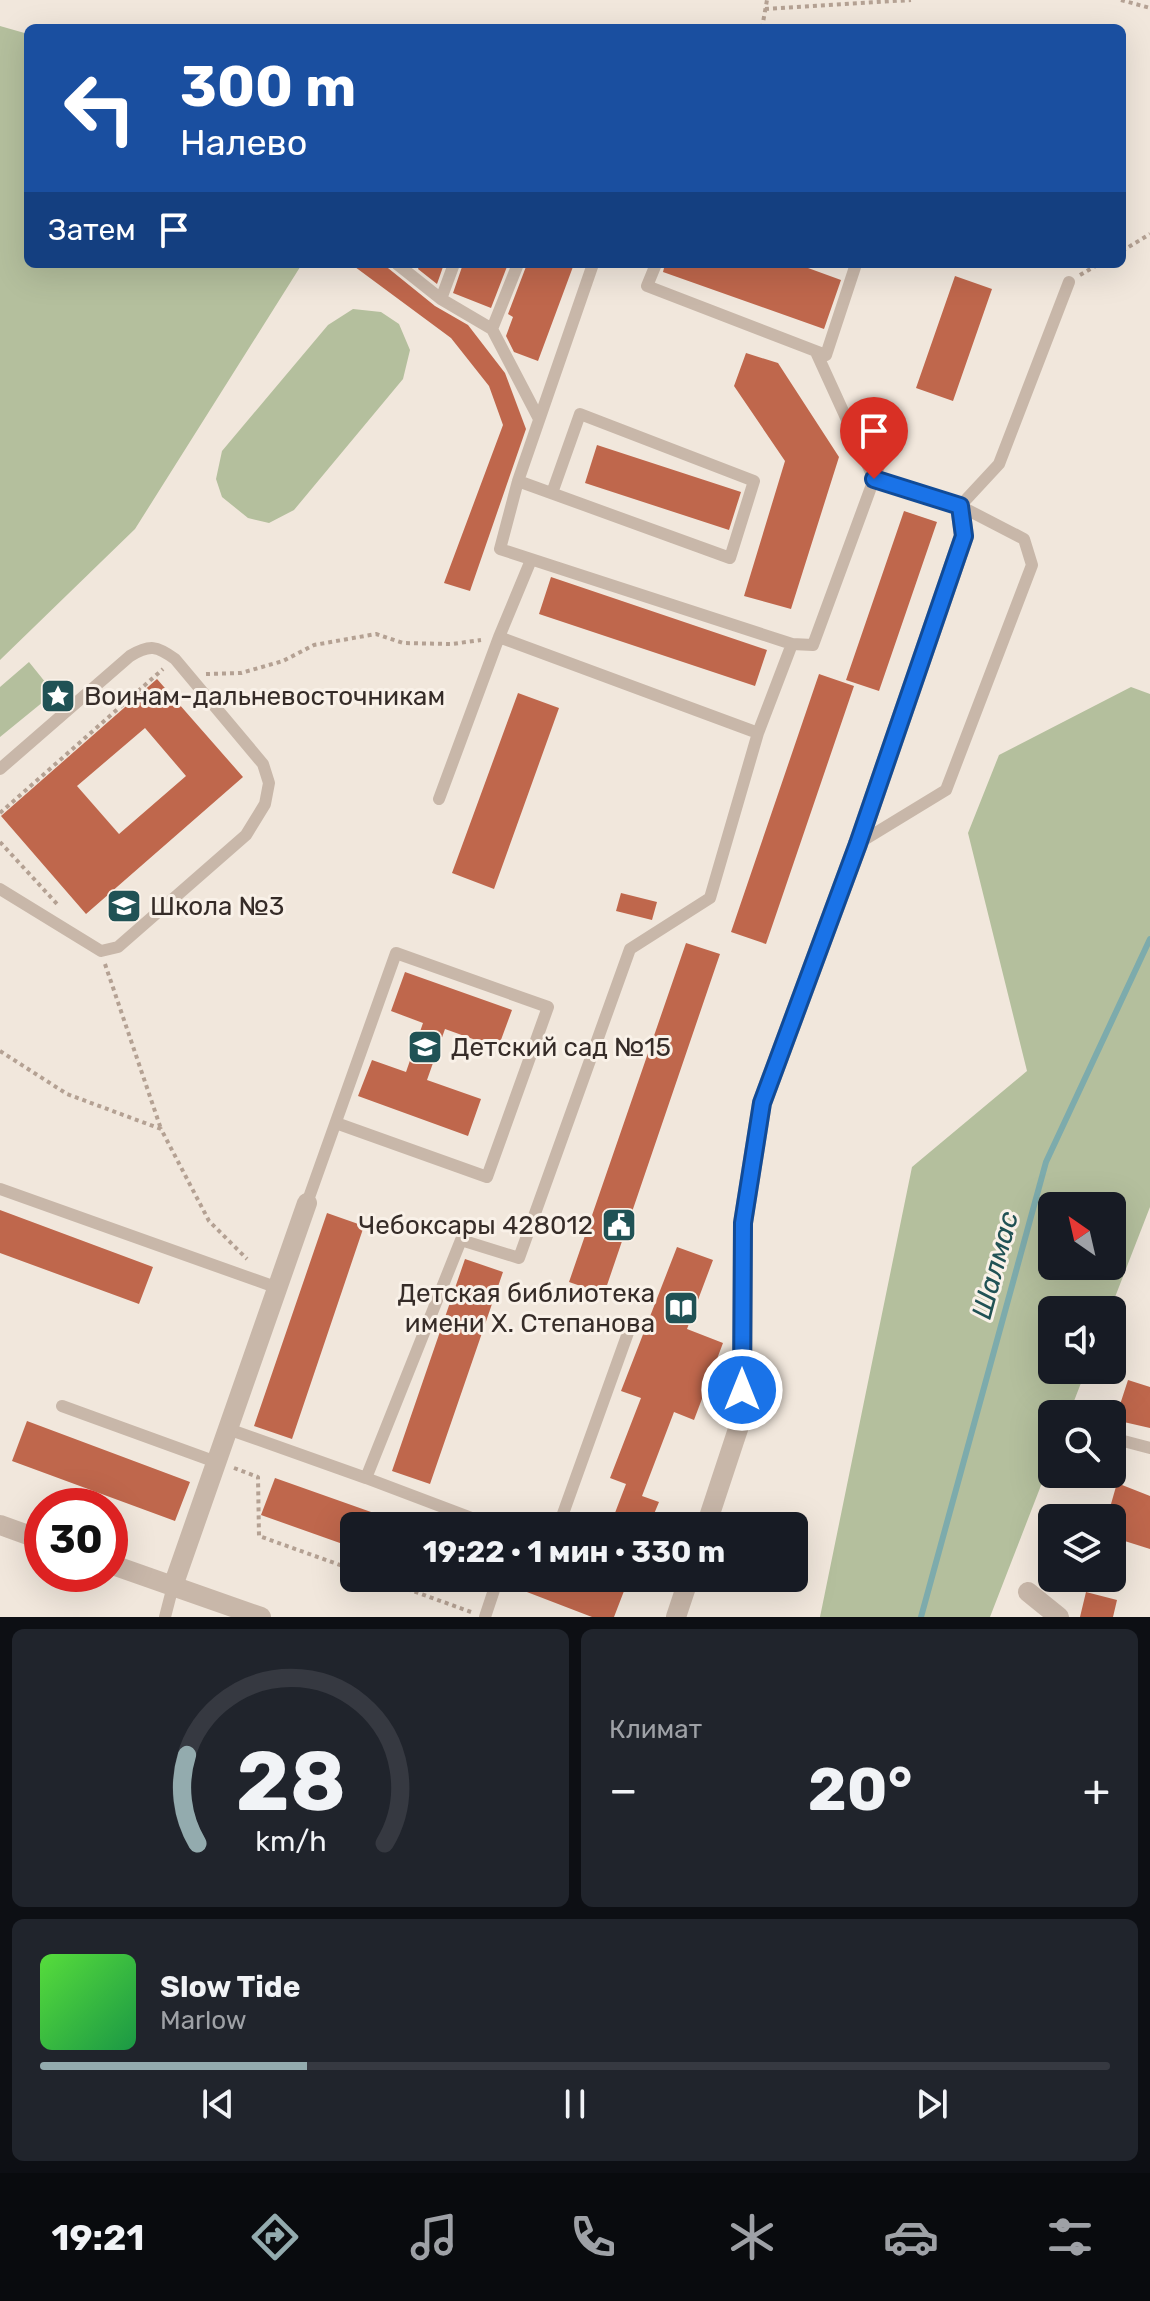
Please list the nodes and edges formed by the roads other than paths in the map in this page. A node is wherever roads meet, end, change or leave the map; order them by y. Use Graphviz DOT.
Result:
graph roads {
  1 [pos="402,268"];
  2 [pos="453,268"];
  3 [pos="516,268"];
  4 [pos="592,268"];
  5 [pos="654,268"];
  6 [pos="855,268"];
  7 [pos="1069,282"];
  8 [pos="441,299"];
  9 [pos="492,329"];
  10 [pos="816,352"];
  11 [pos="539,419"];
  12 [pos="895,424"];
  13 [pos="874,479"];
  14 [pos="518,481"];
  15 [pos="552,493"];
  16 [pos="960,506"];
  17 [pos="531,560"];
  18 [pos="499,637"];
  19 [pos="792,644"];
  20 [pos="758,733"];
  21 [pos="0,769"];
  22 [pos="439,799"];
  23 [pos="858,844"];
  24 [pos="0,889"];
  25 [pos="336,1123"];
  26 [pos="0,1189"];
  27 [pos="307,1203"];
  28 [pos="278,1288"];
  29 [pos="629,1330"];
  30 [pos="62,1406"];
  31 [pos="228,1429"];
  32 [pos="1126,1442"];
  33 [pos="1150,1448"];
  34 [pos="216,1462"];
  35 [pos="366,1478"];
  36 [pos="456,1512"];
  37 [pos="564,1512"];
  38 [pos="711,1512"];
  39 [pos="0,1525"];
  40 [pos="24,1534"];
  41 [pos="128,1570"];
  42 [pos="173,1586"];
  43 [pos="493,1592"];
  44 [pos="684,1592"];
  45 [pos="1028,1592"];
  46 [pos="165,1617"];
  47 [pos="261,1617"];
  48 [pos="485,1617"];
  49 [pos="676,1617"];
  50 [pos="1059,1617"];
  1 -- 8 [label="lane"];
  2 -- 8 [label="lane"];
  3 -- 9 [label="lane"];
  4 -- 11 [label="lane"];
  5 -- 10 [label="lane"];
  6 -- 10 [label="lane"];
  7 -- 16 [label="lane"];
  8 -- 9 [label="lane"];
  9 -- 11 [label="lane"];
  10 -- 13 [label="lane"];
  11 -- 14 [label="lane"];
  12 -- 13 [label="lane"];
  13 -- 16 [label="lane"];
  13 -- 19 [label="lane"];
  14 -- 15 [label="lane"];
  14 -- 17 [label="lane"];
  15 -- 15 [label="lane"];
  16 -- 23 [label="street"];
  16 -- 23 [label="lane"];
  17 -- 18 [label="lane"];
  17 -- 19 [label="lane"];
  18 -- 20 [label="lane"];
  18 -- 22 [label="lane"];
  19 -- 20 [label="lane"];
  20 -- 35 [label="lane"];
  21 -- 24 [label="lane"];
  23 -- 38 [label="street"];
  25 -- 25 [label="lane"];
  25 -- 27 [label="lane"];
  26 -- 28 [label="lane"];
  27 -- 28 [label="street"];
  28 -- 31 [label="street"];
  29 -- 37 [label="lane"];
  30 -- 34 [label="lane"];
  31 -- 34 [label="street"];
  31 -- 35 [label="lane"];
  32 -- 33 [label="lane"];
  34 -- 42 [label="street"];
  35 -- 36 [label="lane"];
  39 -- 40 [label="street"];
  41 -- 42 [label="street"];
  42 -- 46 [label="lane"];
  42 -- 47 [label="street"];
  43 -- 48 [label="lane"];
  44 -- 49 [label="street"];
  45 -- 50 [label="street"];
}
